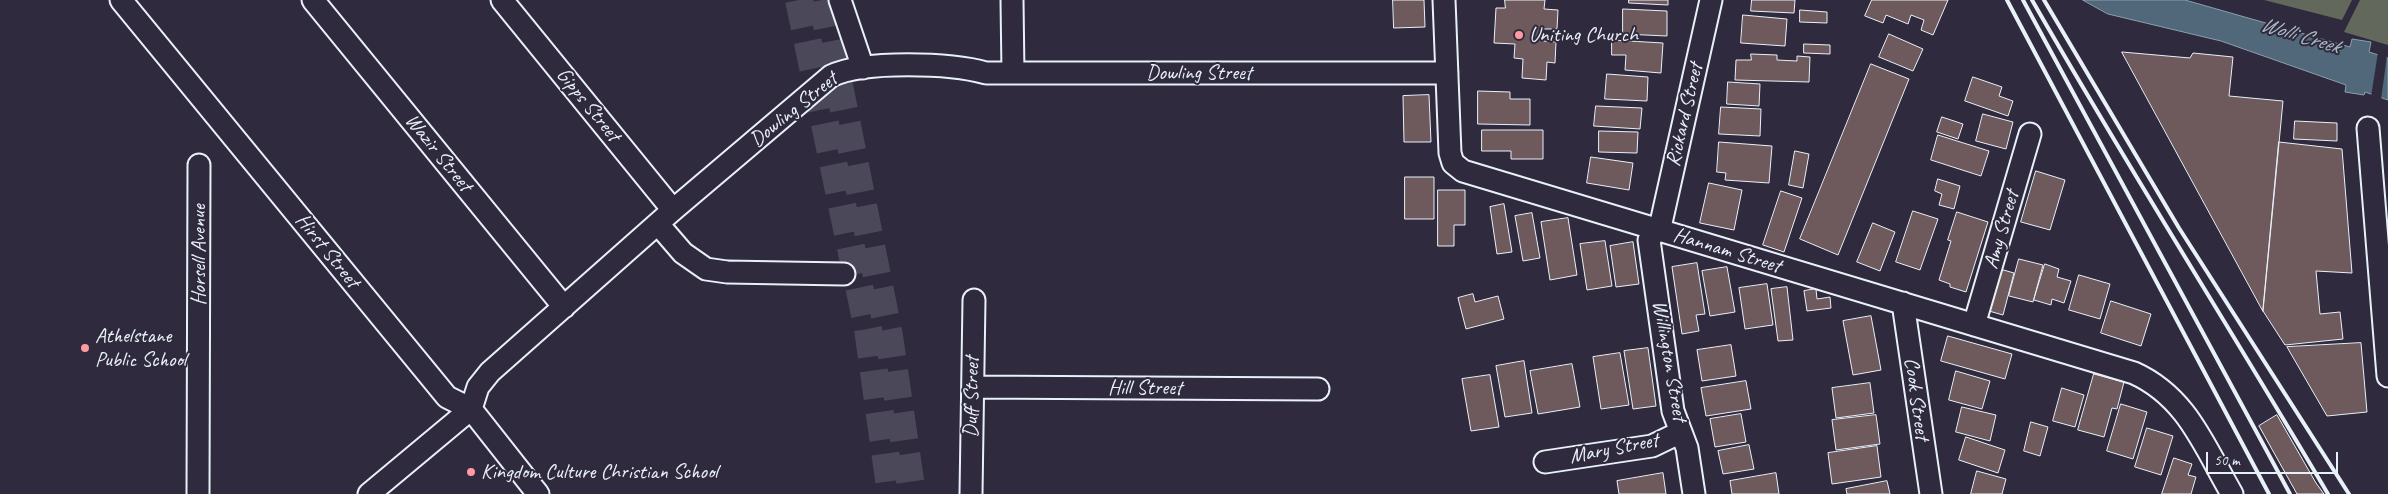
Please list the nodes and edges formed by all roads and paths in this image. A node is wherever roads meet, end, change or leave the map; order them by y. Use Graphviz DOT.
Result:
graph roads {
  1 [pos="122,0"];
  2 [pos="313,0"];
  3 [pos="502,0"];
  4 [pos="840,0"];
  5 [pos="1012,0"];
  6 [pos="1444,0"];
  7 [pos="1711,0"];
  8 [pos="863,68"];
  9 [pos="1013,73"];
  10 [pos="1447,74"];
  11 [pos="2368,128"];
  12 [pos="2030,134"];
  13 [pos="199,165"];
  14 [pos="666,217"];
  15 [pos="1656,229"];
  16 [pos="844,274"];
  17 [pos="974,300"];
  18 [pos="1902,303"];
  19 [pos="564,307"];
  20 [pos="1974,325"];
  21 [pos="2388,376"];
  22 [pos="973,387"];
  23 [pos="1318,389"];
  24 [pos="472,409"];
  25 [pos="1681,432"];
  26 [pos="1545,462"];
  27 [pos="198,494"];
  28 [pos="369,494"];
  29 [pos="538,494"];
  30 [pos="971,494"];
  31 [pos="1694,494"];
  32 [pos="1930,494"];
  33 [pos="2232,494"];
  1 -- 24 [label="street, Hirst Street"];
  2 -- 19 [label="street, Wazir Street"];
  3 -- 14 [label="street, Gipps Street"];
  4 -- 8 [label="street"];
  5 -- 9 [label="street"];
  6 -- 10 [label="street, Hannam Street"];
  7 -- 15 [label="street, Rickard Street"];
  8 -- 9 [label="street, Dowling Street"];
  8 -- 14 [label="street, Dowling Street"];
  9 -- 10 [label="street, Dowling Street"];
  10 -- 15 [label="street, Hannam Street"];
  11 -- 21 [label="street"];
  12 -- 20 [label="street, Amy Street"];
  13 -- 27 [label="street, Horsell Avenue"];
  14 -- 16 [label="street, Gipps Street"];
  14 -- 19 [label="street, Dowling Street"];
  15 -- 18 [label="street, Hannam Street"];
  15 -- 25 [label="street, Willington Street"];
  17 -- 22 [label="street, Duff Street"];
  18 -- 20 [label="street, Hannam Street"];
  18 -- 32 [label="street, Cook Street"];
  19 -- 24 [label="street, Dowling Street"];
  20 -- 33 [label="street, Hannam Street"];
  22 -- 23 [label="street, Hill Street"];
  22 -- 30 [label="street, Duff Street"];
  24 -- 28 [label="street"];
  24 -- 29 [label="street, Hirst Street"];
  25 -- 26 [label="street, Mary Street"];
  25 -- 31 [label="street, Willington Street"];
}
